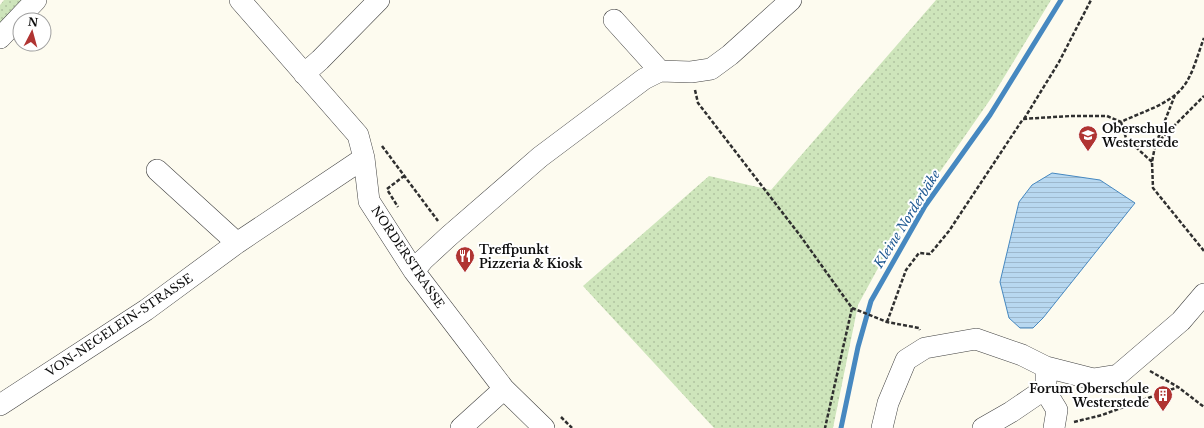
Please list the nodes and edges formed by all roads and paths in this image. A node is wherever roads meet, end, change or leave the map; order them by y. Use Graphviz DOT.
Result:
graph roads {
  1 [pos="36,0"];
  2 [pos="240,0"];
  3 [pos="379,0"];
  4 [pos="791,0"];
  5 [pos="1091,0"];
  6 [pos="614,20"];
  7 [pos="0,38"];
  8 [pos="1204,38"];
  9 [pos="660,71"];
  10 [pos="691,72"];
  11 [pos="304,74"];
  12 [pos="1176,94"];
  13 [pos="1204,96"];
  14 [pos="1023,119"];
  15 [pos="1121,122"];
  16 [pos="378,139"];
  17 [pos="382,146"];
  18 [pos="1155,146"];
  19 [pos="373,156"];
  20 [pos="1152,162"];
  21 [pos="157,170"];
  22 [pos="404,176"];
  23 [pos="386,184"];
  24 [pos="387,189"];
  25 [pos="399,209"];
  26 [pos="449,236"];
  27 [pos="237,243"];
  28 [pos="1204,251"];
  29 [pos="414,271"];
  30 [pos="1204,294"];
  31 [pos="852,308"];
  32 [pos="888,322"];
  33 [pos="925,348"];
  34 [pos="1144,354"];
  35 [pos="1046,368"];
  36 [pos="1178,387"];
  37 [pos="504,389"];
  38 [pos="1046,392"];
  39 [pos="0,405"];
  40 [pos="1204,407"];
  41 [pos="550,420"];
  42 [pos="1061,426"];
  43 [pos="461,428"];
  44 [pos="572,428"];
  45 [pos="825,428"];
  46 [pos="882,428"];
  47 [pos="983,428"];
  1 -- 7 [label="street"];
  2 -- 11 [label="street, NORDERSTRASSE"];
  3 -- 11 [label="street"];
  4 -- 10 [label="street"];
  5 -- 14 [label="path"];
  6 -- 9 [label="street"];
  8 -- 12 [label="path"];
  9 -- 10 [label="street"];
  9 -- 26 [label="street"];
  10 -- 31 [label="path"];
  11 -- 19 [label="street, NORDERSTRASSE"];
  12 -- 15 [label="path"];
  12 -- 18 [label="path"];
  13 -- 18 [label="path"];
  14 -- 15 [label="path"];
  14 -- 32 [label="path"];
  15 -- 20 [label="path"];
  16 -- 17 [label="path"];
  17 -- 19 [label="path"];
  17 -- 22 [label="path"];
  18 -- 20 [label="path"];
  19 -- 27 [label="street, VON-NEGELEIN-STRASSE"];
  19 -- 29 [label="street, NORDERSTRASSE"];
  20 -- 28 [label="path"];
  21 -- 27 [label="street"];
  22 -- 24 [label="path"];
  22 -- 26 [label="path"];
  23 -- 24 [label="path"];
  24 -- 25 [label="path"];
  26 -- 29 [label="street"];
  27 -- 39 [label="street, VON-NEGELEIN-STRASSE"];
  29 -- 37 [label="street, NORDERSTRASSE"];
  30 -- 34 [label="street"];
  31 -- 32 [label="path"];
  31 -- 45 [label="path"];
  32 -- 33 [label="path"];
  33 -- 35 [label="street"];
  33 -- 46 [label="street"];
  34 -- 35 [label="street"];
  34 -- 36 [label="path"];
  35 -- 38 [label="street"];
  36 -- 40 [label="path"];
  36 -- 42 [label="path"];
  37 -- 41 [label="street, NORDERSTRASSE"];
  37 -- 43 [label="street"];
  38 -- 42 [label="street"];
  38 -- 47 [label="street"];
  41 -- 44 [label="path"];
}
